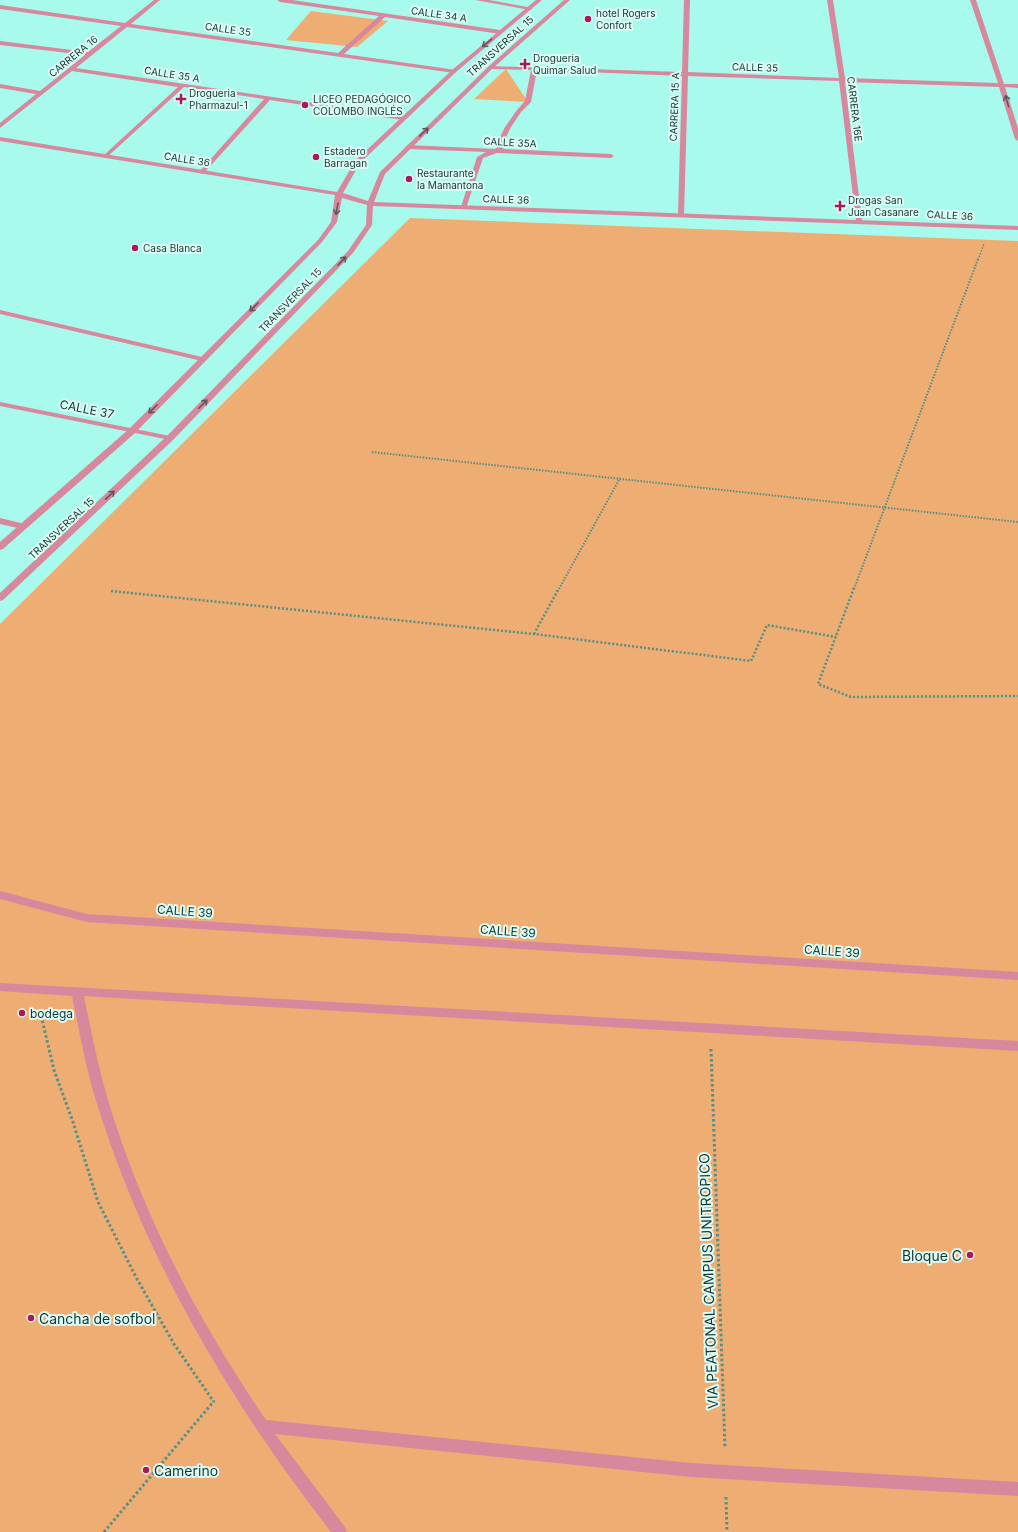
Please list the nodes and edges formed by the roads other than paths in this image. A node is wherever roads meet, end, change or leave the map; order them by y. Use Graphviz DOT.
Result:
graph roads {
  1 [pos="157,0"];
  2 [pos="280,0"];
  3 [pos="478,0"];
  4 [pos="538,0"];
  5 [pos="567,0"];
  6 [pos="687,0"];
  7 [pos="830,0"];
  8 [pos="973,0"];
  9 [pos="0,7"];
  10 [pos="530,8"];
  11 [pos="384,15"];
  12 [pos="127,24"];
  13 [pos="500,32"];
  14 [pos="0,43"];
  15 [pos="89,54"];
  16 [pos="339,54"];
  17 [pos="491,67"];
  18 [pos="72,69"];
  19 [pos="534,69"];
  20 [pos="454,71"];
  21 [pos="685,74"];
  22 [pos="842,80"];
  23 [pos="0,86"];
  24 [pos="182,86"];
  25 [pos="1002,86"];
  26 [pos="1018,86"];
  27 [pos="41,93"];
  28 [pos="269,98"];
  29 [pos="404,118"];
  30 [pos="0,126"];
  31 [pos="0,139"];
  32 [pos="1018,139"];
  33 [pos="408,147"];
  34 [pos="496,151"];
  35 [pos="106,156"];
  36 [pos="611,156"];
  37 [pos="202,172"];
  38 [pos="339,194"];
  39 [pos="370,204"];
  40 [pos="464,207"];
  41 [pos="681,214"];
  42 [pos="859,221"];
  43 [pos="1018,228"];
  44 [pos="0,312"];
  45 [pos="202,359"];
  46 [pos="0,404"];
  47 [pos="132,430"];
  48 [pos="170,438"];
  49 [pos="0,520"];
  50 [pos="22,526"];
  51 [pos="0,547"];
  52 [pos="0,598"];
  53 [pos="0,895"];
  54 [pos="1018,976"];
  55 [pos="0,987"];
  56 [pos="78,992"];
  57 [pos="1018,1046"];
  58 [pos="262,1426"];
  59 [pos="1018,1489"];
  60 [pos="340,1532"];
  1 -- 12 [label="street, CARRERA 16"];
  2 -- 11 [label="street, CALLE 34 A"];
  3 -- 10 [label="street"];
  4 -- 10 [label="street, TRANSVERSAL 15"];
  5 -- 17 [label="street, TRANSVERSAL 15"];
  6 -- 21 [label="street, CARRERA 15 A"];
  7 -- 22 [label="street, CARRERA 16E"];
  8 -- 25 [label="street"];
  9 -- 12 [label="street, CALLE 35"];
  10 -- 13 [label="street, TRANSVERSAL 15"];
  11 -- 13 [label="street, CALLE 34 A"];
  11 -- 16 [label="street"];
  12 -- 15 [label="street, CARRERA 16"];
  12 -- 16 [label="street, CALLE 35"];
  13 -- 20 [label="street, TRANSVERSAL 15, one-way"];
  14 -- 15 [label="street"];
  15 -- 18 [label="street, CARRERA 16"];
  16 -- 20 [label="street, CALLE 35"];
  17 -- 19 [label="street, CALLE 35"];
  33 -- 17 [label="street, TRANSVERSAL 15, one-way"];
  18 -- 24 [label="street, CALLE 35 A"];
  18 -- 27 [label="street, CARRERA 16"];
  19 -- 21 [label="street, CALLE 35"];
  19 -- 34 [label="street"];
  20 -- 29 [label="street, TRANSVERSAL 15"];
  21 -- 22 [label="street, CALLE 35"];
  21 -- 41 [label="street, CARRERA 15 A"];
  22 -- 25 [label="street, CALLE 35"];
  22 -- 42 [label="street, CARRERA 16E"];
  23 -- 27 [label="street"];
  24 -- 28 [label="street, CALLE 35 A"];
  24 -- 35 [label="street"];
  25 -- 26 [label="street, CALLE 35"];
  32 -- 25 [label="street, one-way"];
  27 -- 30 [label="street, CARRERA 16"];
  28 -- 29 [label="street, CALLE 35 A"];
  28 -- 37 [label="street"];
  29 -- 38 [label="street, TRANSVERSAL 15"];
  31 -- 35 [label="street, CALLE 36"];
  33 -- 34 [label="street, CALLE 35A"];
  33 -- 39 [label="street, TRANSVERSAL 15"];
  34 -- 36 [label="street, CALLE 35A"];
  34 -- 40 [label="street"];
  35 -- 37 [label="street, CALLE 36"];
  37 -- 38 [label="street, CALLE 36"];
  38 -- 39 [label="street, CALLE 36"];
  38 -- 45 [label="street, TRANSVERSAL 15, one-way"];
  39 -- 40 [label="street, CALLE 36"];
  48 -- 39 [label="street, TRANSVERSAL 15, one-way"];
  40 -- 41 [label="street, CALLE 36"];
  41 -- 42 [label="street, CALLE 36"];
  42 -- 43 [label="street, CALLE 36"];
  44 -- 45 [label="street"];
  45 -- 47 [label="street, TRANSVERSAL 15, one-way"];
  46 -- 47 [label="street, CALLE 37"];
  47 -- 48 [label="street, CALLE 37"];
  47 -- 50 [label="street, TRANSVERSAL 15"];
  52 -- 48 [label="street, TRANSVERSAL 15, one-way"];
  49 -- 50 [label="street"];
  50 -- 51 [label="street, TRANSVERSAL 15"];
  53 -- 54 [label="street, CALLE 39"];
  55 -- 56 [label="street"];
  56 -- 57 [label="street"];
  56 -- 58 [label="street"];
  58 -- 59 [label="street"];
  58 -- 60 [label="street"];
}
